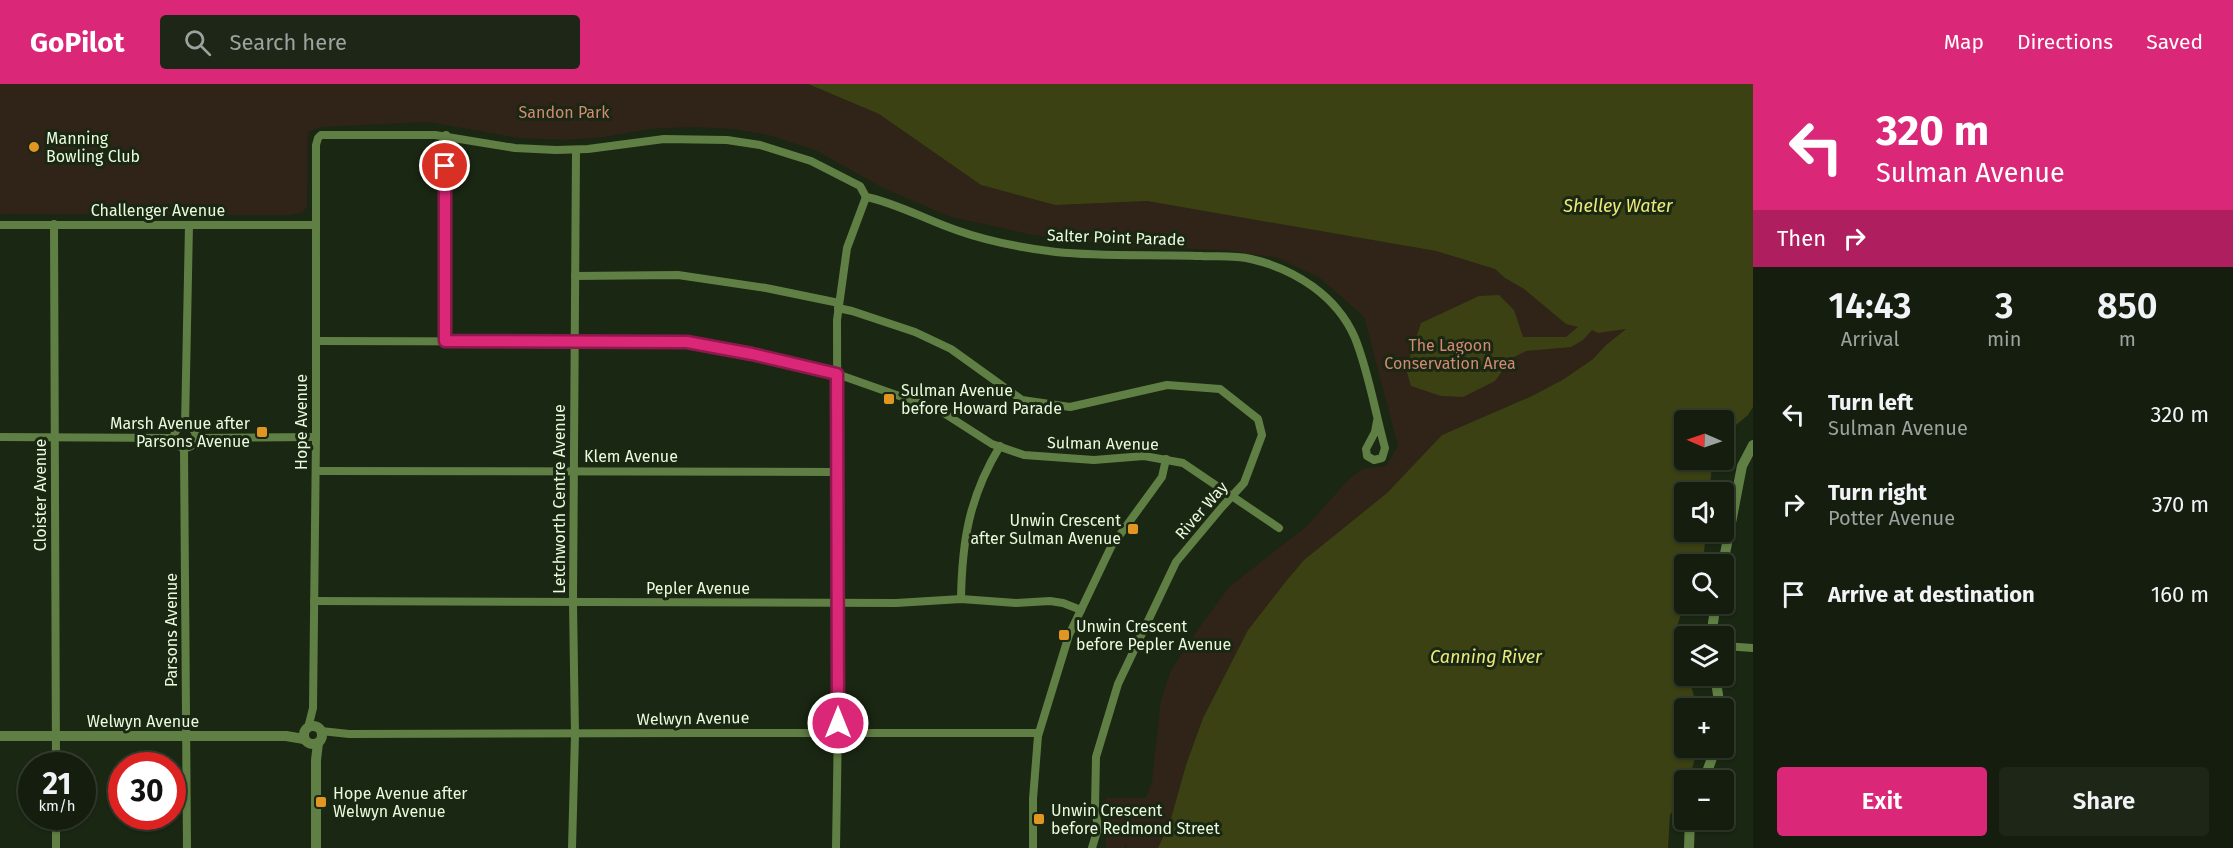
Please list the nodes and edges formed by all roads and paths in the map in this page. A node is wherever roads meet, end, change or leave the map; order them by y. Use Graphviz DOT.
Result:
graph roads {
  1 [pos="446,135"];
  2 [pos="318,138"];
  3 [pos="576,150"];
  4 [pos="866,197"];
  5 [pos="54,224"];
  6 [pos="0,225"];
  7 [pos="189,225"];
  8 [pos="316,225"];
  9 [pos="575,276"];
  10 [pos="838,305"];
  11 [pos="316,341"];
  12 [pos="445,341"];
  13 [pos="575,341"];
  14 [pos="837,374"];
  15 [pos="1377,422"];
  16 [pos="185,426"];
  17 [pos="0,437"];
  18 [pos="316,437"];
  19 [pos="55,438"];
  20 [pos="173,438"];
  21 [pos="196,438"];
  22 [pos="1753,445"];
  23 [pos="1000,446"];
  24 [pos="184,449"];
  25 [pos="1166,459"];
  26 [pos="574,470"];
  27 [pos="316,471"];
  28 [pos="838,472"];
  29 [pos="1234,496"];
  30 [pos="1279,528"];
  31 [pos="1725,554"];
  32 [pos="960,599"];
  33 [pos="314,601"];
  34 [pos="573,603"];
  35 [pos="837,603"];
  36 [pos="1081,610"];
  37 [pos="1734,647"];
  38 [pos="1753,648"];
  39 [pos="838,732"];
  40 [pos="1038,733"];
  41 [pos="313,735"];
  42 [pos="575,735"];
  43 [pos="0,736"];
  44 [pos="56,736"];
  45 [pos="187,736"];
  46 [pos="56,752"];
  47 [pos="56,830"];
  48 [pos="1690,830"];
  49 [pos="57,848"];
  50 [pos="187,848"];
  51 [pos="316,848"];
  52 [pos="572,848"];
  53 [pos="836,848"];
  54 [pos="1033,848"];
  55 [pos="1092,848"];
  56 [pos="1689,848"];
  1 -- 2 [label="street, Salter Point Parade"];
  1 -- 3 [label="street, Salter Point Parade"];
  1 -- 12 [label="street"];
  2 -- 8 [label="street, Hope Avenue"];
  3 -- 4 [label="street, Salter Point Parade"];
  3 -- 9 [label="street, Letchworth Centre Avenue"];
  4 -- 10 [label="street"];
  4 -- 15 [label="street, Salter Point Parade"];
  5 -- 6 [label="street, Challenger Avenue"];
  5 -- 7 [label="street, Challenger Avenue"];
  5 -- 19 [label="street, Cloister Avenue"];
  7 -- 8 [label="street, Challenger Avenue"];
  7 -- 16 [label="street"];
  8 -- 11 [label="street, Hope Avenue"];
  9 -- 10 [label="street, River Way"];
  9 -- 13 [label="street, Letchworth Centre Avenue"];
  10 -- 14 [label="street"];
  10 -- 29 [label="street, River Way"];
  11 -- 12 [label="street, Sulman Avenue"];
  11 -- 18 [label="street, Hope Avenue"];
  12 -- 13 [label="street, Sulman Avenue"];
  13 -- 14 [label="street, Sulman Avenue"];
  13 -- 26 [label="street, Letchworth Centre Avenue"];
  14 -- 23 [label="street, Sulman Avenue"];
  14 -- 28 [label="street"];
  16 -- 20 [label="street"];
  16 -- 21 [label="street"];
  17 -- 19 [label="street"];
  18 -- 21 [label="street"];
  18 -- 27 [label="street, Hope Avenue"];
  19 -- 20 [label="street"];
  19 -- 44 [label="street, Cloister Avenue"];
  20 -- 24 [label="street"];
  21 -- 24 [label="street"];
  22 -- 31 [label="street"];
  23 -- 25 [label="street, Sulman Avenue"];
  23 -- 32 [label="street"];
  24 -- 45 [label="street, Parsons Avenue"];
  25 -- 29 [label="street, Sulman Avenue"];
  25 -- 36 [label="street"];
  26 -- 27 [label="street, Klem Avenue"];
  26 -- 28 [label="street, Klem Avenue"];
  26 -- 34 [label="street, Letchworth Centre Avenue"];
  27 -- 33 [label="street, Hope Avenue"];
  28 -- 35 [label="street"];
  29 -- 30 [label="street, Sulman Avenue"];
  29 -- 55 [label="street, River Way"];
  32 -- 35 [label="street, Pepler Avenue"];
  32 -- 36 [label="street, Pepler Avenue"];
  33 -- 34 [label="street, Pepler Avenue"];
  33 -- 41 [label="street, Hope Avenue"];
  34 -- 35 [label="street, Pepler Avenue"];
  34 -- 42 [label="street, Letchworth Centre Avenue"];
  35 -- 39 [label="street"];
  36 -- 40 [label="street"];
  37 -- 38 [label="street"];
  39 -- 40 [label="street, Welwyn Avenue"];
  39 -- 42 [label="street, Welwyn Avenue"];
  39 -- 53 [label="street"];
  40 -- 54 [label="street"];
  41 -- 42 [label="street, Welwyn Avenue"];
  41 -- 45 [label="street, Welwyn Avenue"];
  41 -- 51 [label="street, Hope Avenue"];
  42 -- 52 [label="street, Letchworth Centre Avenue"];
  43 -- 44 [label="street, Welwyn Avenue"];
  44 -- 45 [label="street, Welwyn Avenue"];
  44 -- 46 [label="street, Cloister Avenue"];
  45 -- 50 [label="street, Parsons Avenue"];
  47 -- 49 [label="street"];
  48 -- 56 [label="street"];
}
